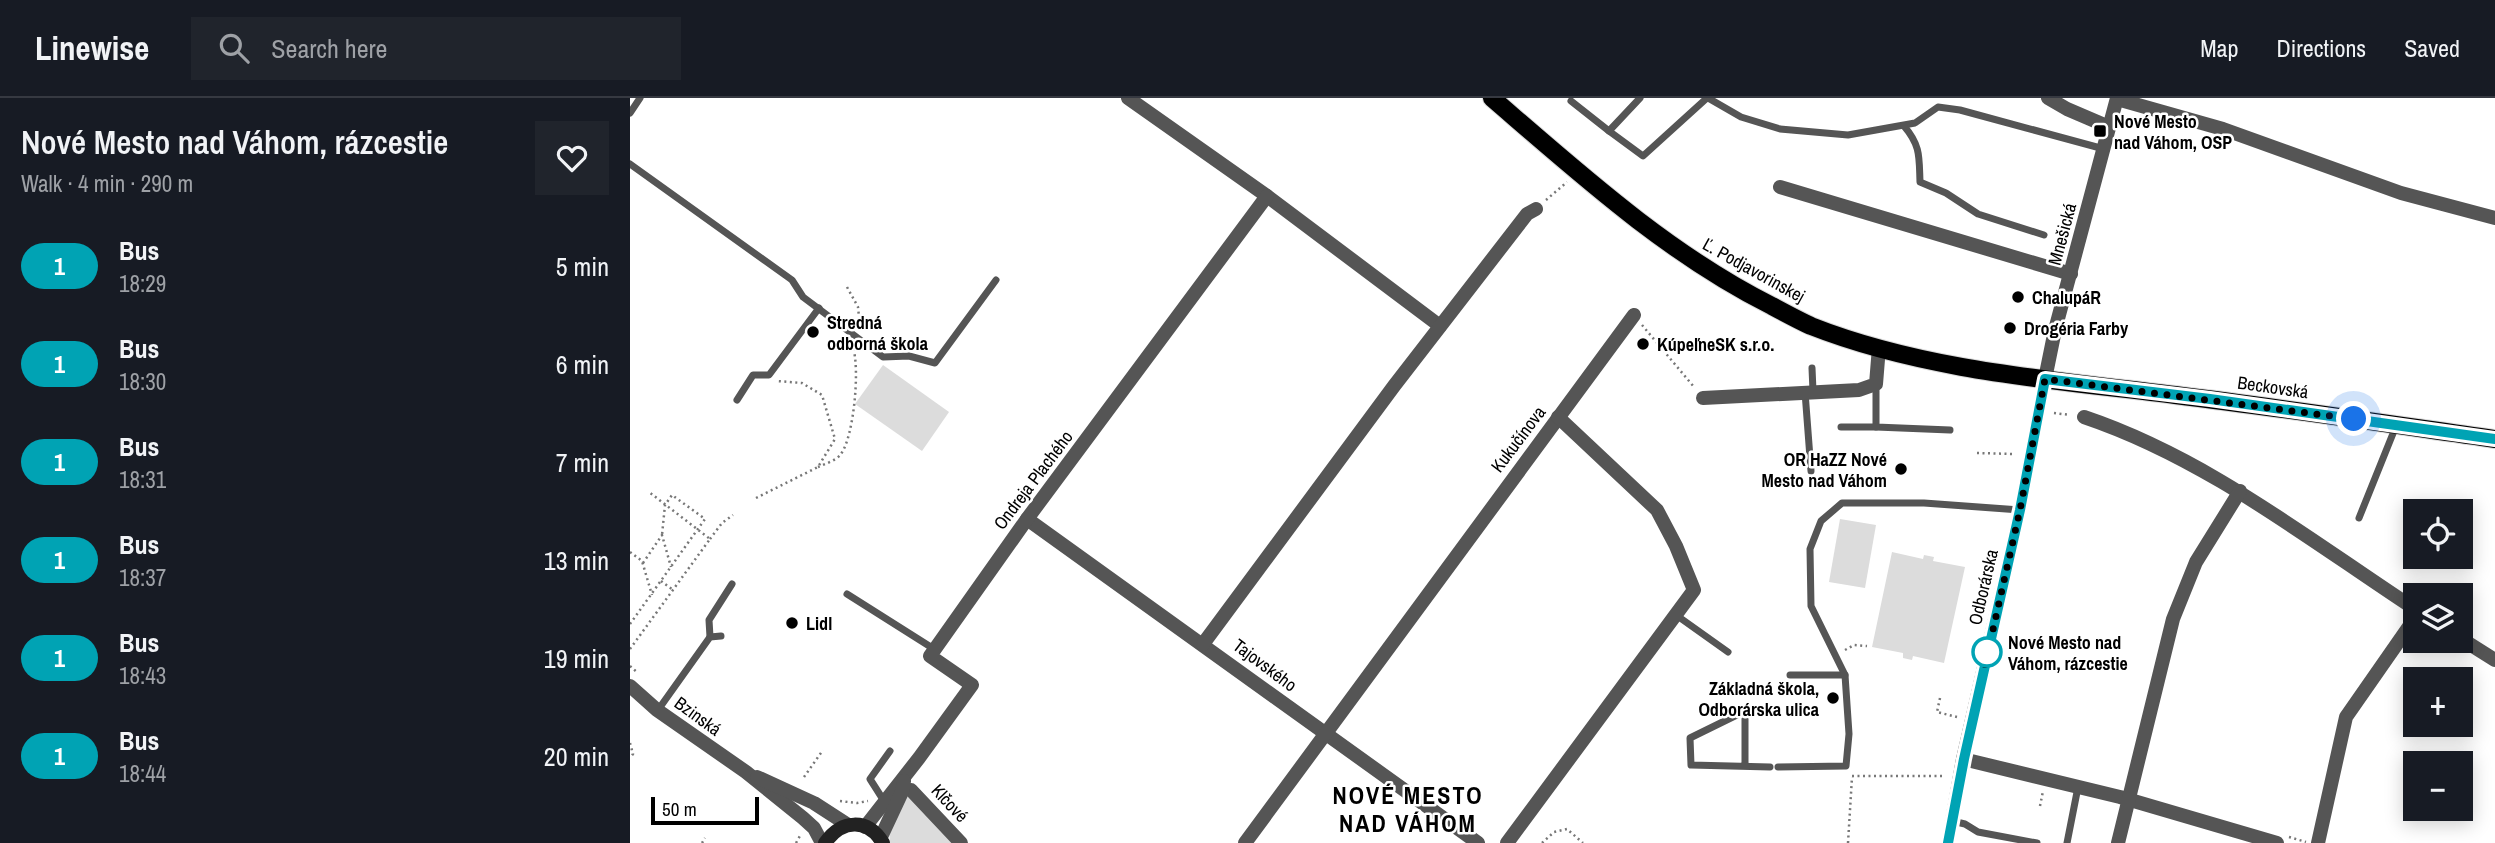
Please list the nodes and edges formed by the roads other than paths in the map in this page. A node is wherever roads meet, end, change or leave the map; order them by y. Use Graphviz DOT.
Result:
graph roads {
  1 [pos="640,98"];
  2 [pos="1128,98"];
  3 [pos="1492,98"];
  4 [pos="1640,98"];
  5 [pos="1707,98"];
  6 [pos="2048,98"];
  7 [pos="2117,99"];
  8 [pos="1571,101"];
  9 [pos="630,113"];
  10 [pos="1904,126"];
  11 [pos="2109,127"];
  12 [pos="1609,131"];
  13 [pos="2104,149"];
  14 [pos="630,163"];
  15 [pos="1780,187"];
  16 [pos="1267,196"];
  17 [pos="1536,209"];
  18 [pos="2495,218"];
  19 [pos="2044,236"];
  20 [pos="2071,274"];
  21 [pos="996,280"];
  22 [pos="819,308"];
  23 [pos="1634,315"];
  24 [pos="1440,326"];
  25 [pos="1879,347"];
  26 [pos="1812,369"];
  27 [pos="2045,379"];
  28 [pos="1876,384"];
  29 [pos="1809,391"];
  30 [pos="1703,398"];
  31 [pos="737,400"];
  32 [pos="1558,416"];
  33 [pos="2084,416"];
  34 [pos="2397,425"];
  35 [pos="1841,427"];
  36 [pos="1876,427"];
  37 [pos="1950,430"];
  38 [pos="2495,439"];
  39 [pos="1811,471"];
  40 [pos="2240,491"];
  41 [pos="2020,510"];
  42 [pos="2360,518"];
  43 [pos="1027,519"];
  44 [pos="732,584"];
  45 [pos="847,594"];
  46 [pos="2403,601"];
  47 [pos="1676,615"];
  48 [pos="2403,635"];
  49 [pos="721,636"];
  50 [pos="710,637"];
  51 [pos="1203,643"];
  52 [pos="2473,646"];
  53 [pos="934,649"];
  54 [pos="1728,652"];
  55 [pos="2495,660"];
  56 [pos="1790,675"];
  57 [pos="1845,675"];
  58 [pos="634,680"];
  59 [pos="657,710"];
  60 [pos="1325,733"];
  61 [pos="890,751"];
  62 [pos="1964,759"];
  63 [pos="1745,766"];
  64 [pos="746,772"];
  65 [pos="908,783"];
  66 [pos="2078,787"];
  67 [pos="881,798"];
  68 [pos="2127,800"];
  69 [pos="1952,821"];
  70 [pos="848,825"];
  71 [pos="865,827"];
  72 [pos="881,841"];
  73 [pos="824,843"];
  74 [pos="961,843"];
  75 [pos="1245,843"];
  76 [pos="1478,843"];
  77 [pos="1507,843"];
  78 [pos="1948,843"];
  79 [pos="2037,843"];
  80 [pos="2067,843"];
  81 [pos="2118,843"];
  82 [pos="2277,843"];
  83 [pos="2318,843"];
  1 -- 9 [label="lane"];
  2 -- 16 [label="street"];
  3 -- 25 [label="main road, Ľ. Podjavorinskej"];
  4 -- 12 [label="lane"];
  5 -- 10 [label="lane"];
  5 -- 12 [label="lane"];
  6 -- 11 [label="street"];
  7 -- 11 [label="street, Mnešická"];
  7 -- 18 [label="street"];
  8 -- 12 [label="lane"];
  10 -- 13 [label="lane"];
  10 -- 19 [label="lane"];
  11 -- 13 [label="street, Mnešická"];
  13 -- 20 [label="street, Mnešická"];
  14 -- 22 [label="lane"];
  15 -- 20 [label="street"];
  16 -- 24 [label="street"];
  16 -- 43 [label="street, Ondreja Plachého"];
  17 -- 24 [label="street"];
  20 -- 27 [label="street, Mnešická"];
  21 -- 22 [label="lane"];
  22 -- 31 [label="lane"];
  23 -- 32 [label="street, Kukučínova"];
  24 -- 51 [label="street"];
  25 -- 27 [label="main road, Ľ. Podjavorinskej"];
  25 -- 28 [label="street"];
  26 -- 29 [label="lane"];
  27 -- 34 [label="main road, Beckovská"];
  27 -- 41 [label="main road, Odborárska"];
  28 -- 29 [label="street"];
  28 -- 36 [label="lane"];
  29 -- 30 [label="street"];
  29 -- 39 [label="lane"];
  32 -- 47 [label="street"];
  32 -- 60 [label="street, Kukučínova"];
  33 -- 40 [label="street"];
  34 -- 38 [label="main road, Beckovská"];
  34 -- 42 [label="lane"];
  35 -- 36 [label="lane"];
  36 -- 37 [label="lane"];
  40 -- 46 [label="street"];
  40 -- 68 [label="street"];
  41 -- 57 [label="lane"];
  41 -- 62 [label="main road, Odborárska"];
  43 -- 51 [label="street, Tajovského"];
  43 -- 53 [label="street, Ondreja Plachého"];
  44 -- 50 [label="lane"];
  45 -- 53 [label="lane"];
  47 -- 54 [label="lane"];
  47 -- 77 [label="street"];
  48 -- 83 [label="street"];
  49 -- 50 [label="lane"];
  50 -- 59 [label="lane"];
  51 -- 60 [label="street, Tajovského"];
  52 -- 55 [label="street"];
  53 -- 65 [label="street"];
  56 -- 57 [label="lane"];
  57 -- 63 [label="lane"];
  58 -- 59 [label="street, Bzinská"];
  59 -- 64 [label="street, Bzinská"];
  60 -- 75 [label="street, Kukučínova"];
  60 -- 76 [label="street, Tajovského"];
  61 -- 67 [label="lane"];
  62 -- 66 [label="street"];
  62 -- 69 [label="main road, Odborárska"];
  63 -- 63 [label="lane"];
  64 -- 70 [label="street, Bzinská"];
  64 -- 73 [label="street, Bzinská"];
  65 -- 67 [label="street"];
  65 -- 72 [label="street"];
  65 -- 74 [label="street, Klčové"];
  66 -- 68 [label="street"];
  66 -- 80 [label="lane"];
  67 -- 71 [label="street"];
  68 -- 81 [label="street"];
  68 -- 82 [label="street"];
  69 -- 78 [label="main road, Odborárska"];
  69 -- 79 [label="lane"];
  70 -- 71 [label="main road"];
  70 -- 73 [label="main road"];
  71 -- 72 [label="main road"];
}
